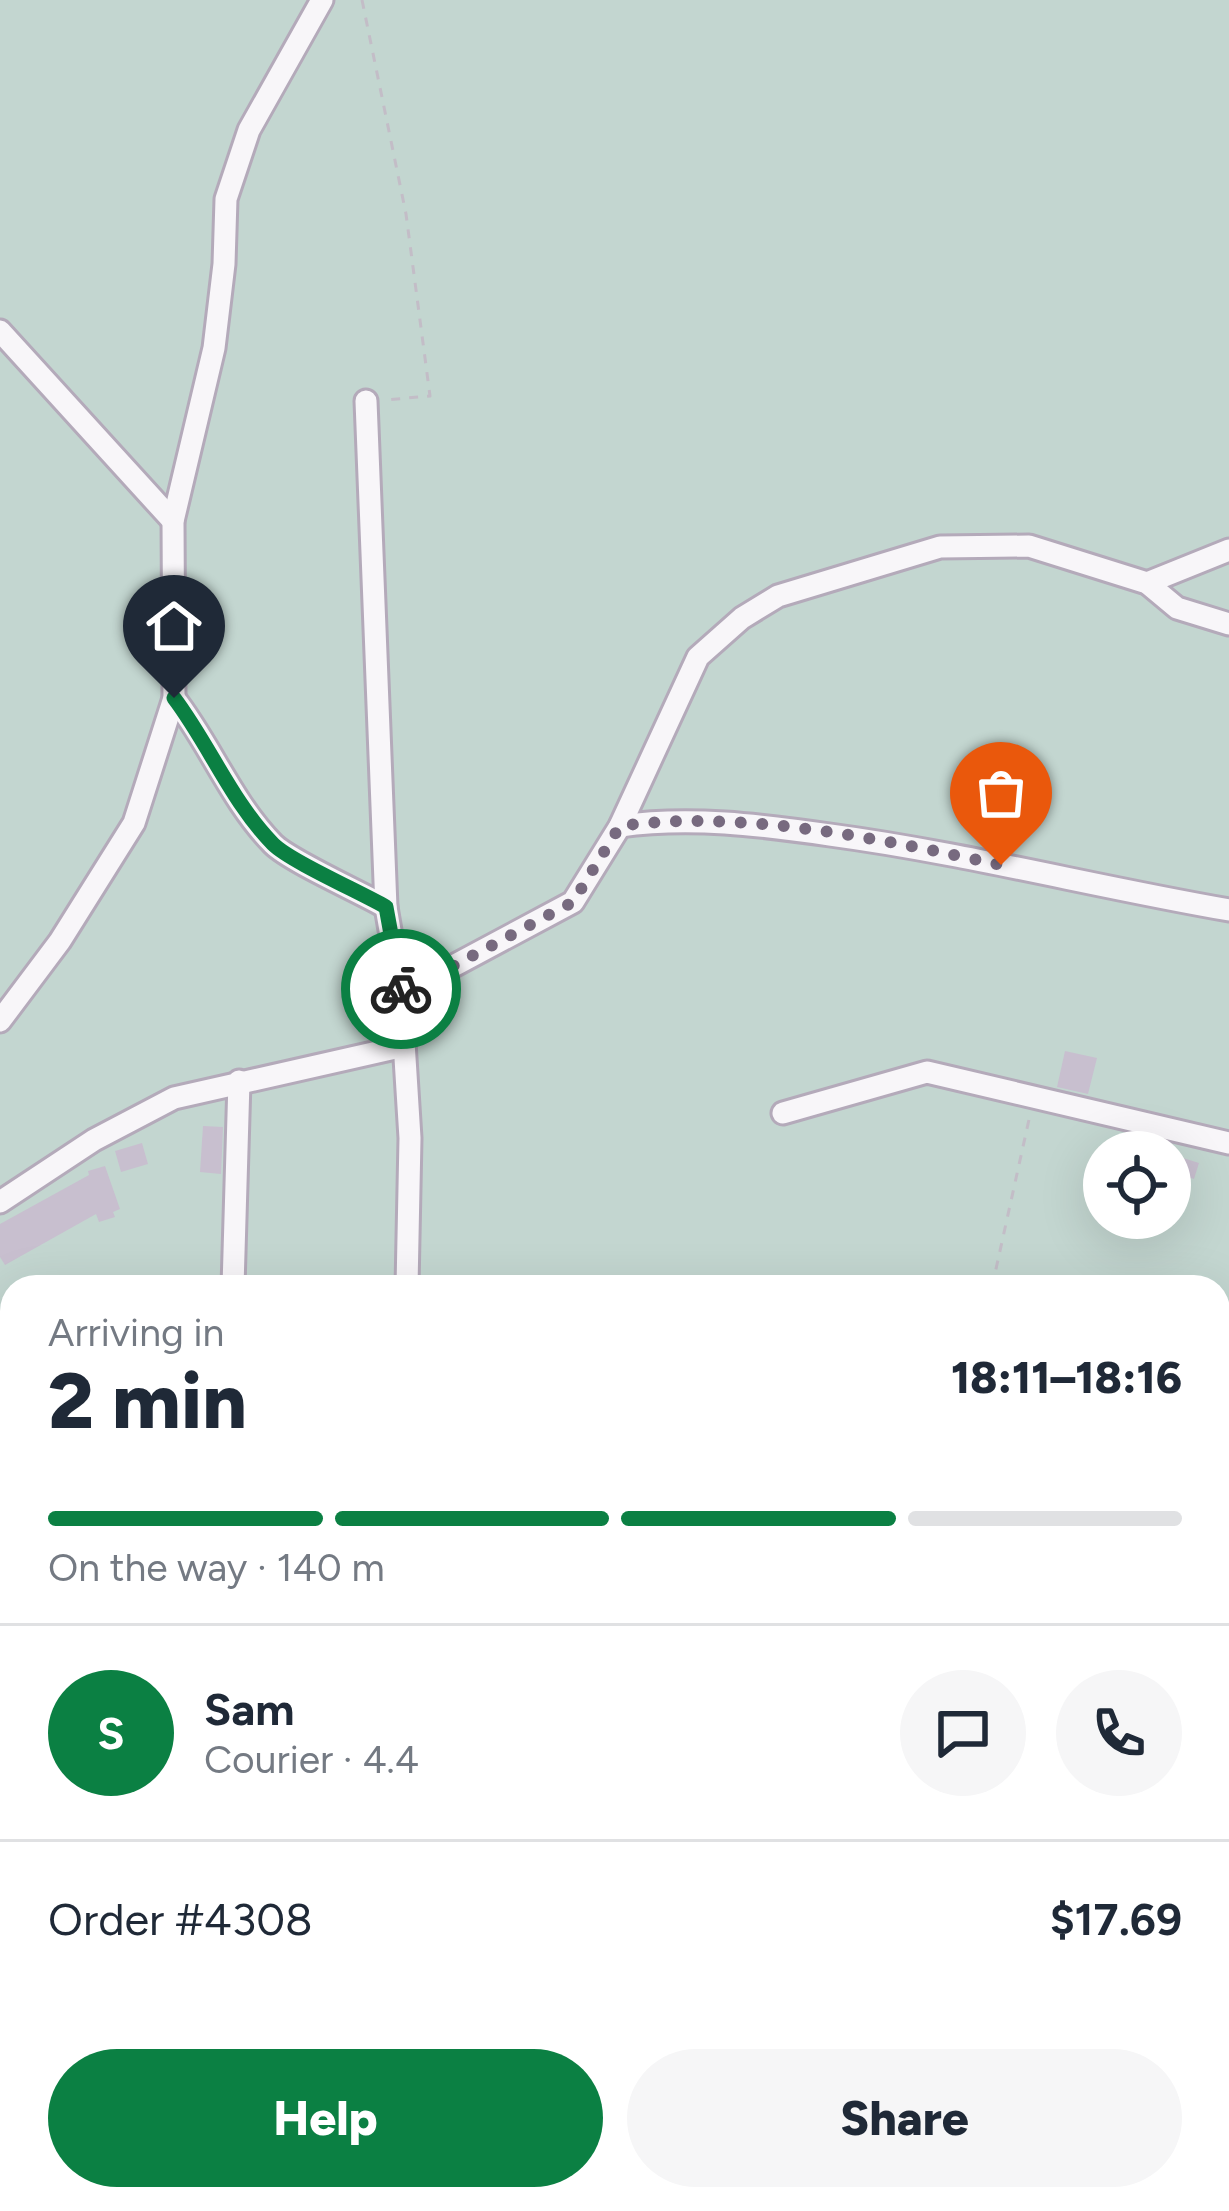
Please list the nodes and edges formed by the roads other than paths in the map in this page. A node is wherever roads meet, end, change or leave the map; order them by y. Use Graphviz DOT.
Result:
graph roads {
  1 [pos="322,0"];
  2 [pos="0,332"];
  3 [pos="366,401"];
  4 [pos="173,521"];
  5 [pos="1229,550"];
  6 [pos="1147,583"];
  7 [pos="1229,624"];
  8 [pos="174,698"];
  9 [pos="620,826"];
  10 [pos="386,907"];
  11 [pos="1229,910"];
  12 [pos="401,994"];
  13 [pos="0,1021"];
  14 [pos="404,1046"];
  15 [pos="239,1081"];
  16 [pos="783,1113"];
  17 [pos="1229,1142"];
  18 [pos="0,1202"];
  19 [pos="233,1275"];
  20 [pos="407,1275"];
  1 -- 4 [label="street"];
  2 -- 4 [label="street"];
  3 -- 10 [label="street"];
  4 -- 8 [label="street"];
  5 -- 6 [label="street"];
  6 -- 7 [label="street"];
  6 -- 9 [label="street"];
  8 -- 10 [label="street"];
  8 -- 13 [label="street"];
  9 -- 11 [label="street"];
  9 -- 12 [label="street"];
  10 -- 12 [label="street"];
  12 -- 14 [label="street"];
  14 -- 15 [label="street"];
  14 -- 20 [label="street"];
  15 -- 18 [label="street"];
  15 -- 19 [label="street"];
  16 -- 17 [label="street"];
}
